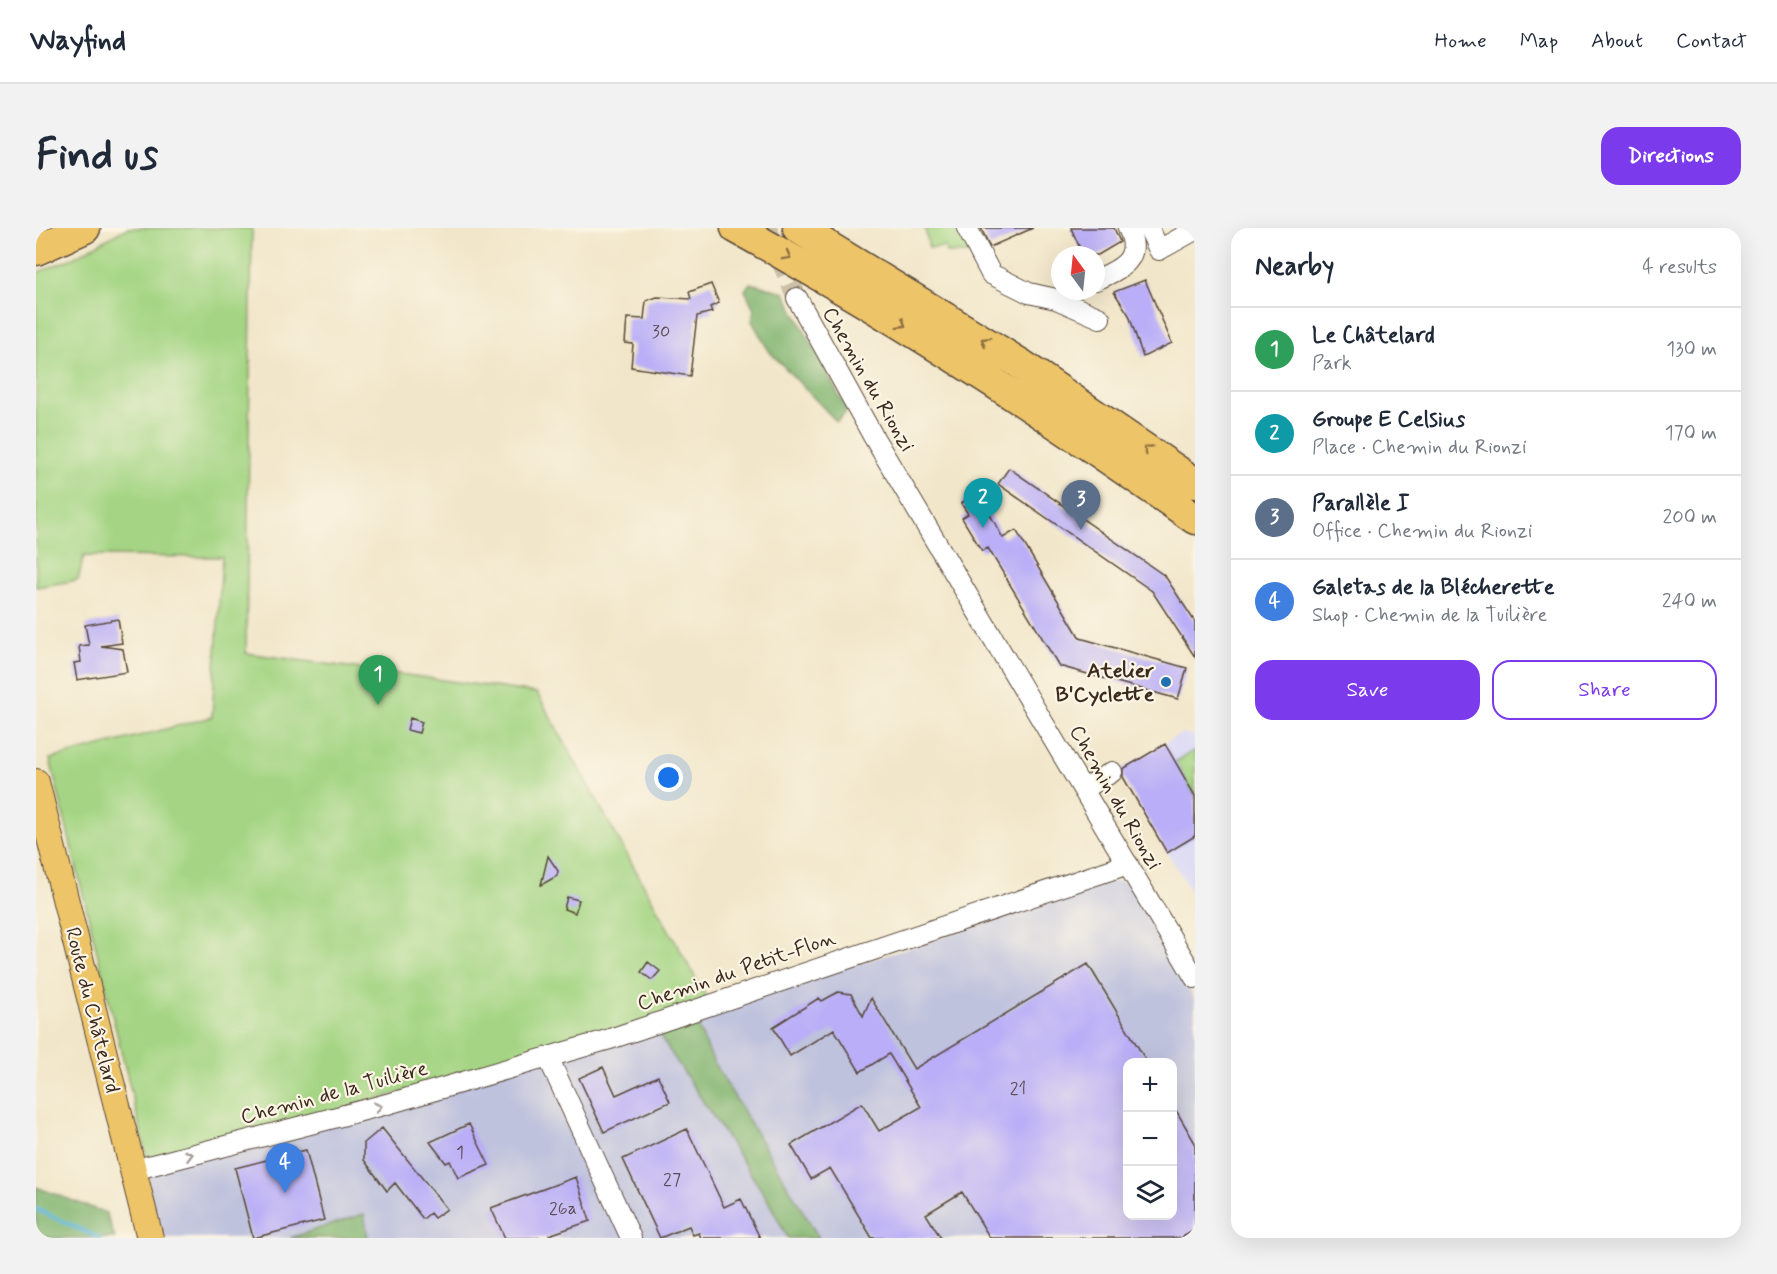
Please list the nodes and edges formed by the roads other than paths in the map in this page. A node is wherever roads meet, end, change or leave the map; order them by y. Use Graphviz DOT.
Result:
graph roads {
  1 [pos="85,228"];
  2 [pos="736,228"];
  3 [pos="798,228"];
  4 [pos="967,228"];
  5 [pos="1128,228"];
  6 [pos="1149,228"];
  7 [pos="1195,230"];
  8 [pos="36,250"];
  9 [pos="1105,275"];
  10 [pos="1051,294"];
  11 [pos="797,298"];
  12 [pos="1072,300"];
  13 [pos="1100,318"];
  14 [pos="1195,483"];
  15 [pos="1195,519"];
  16 [pos="1112,772"];
  17 [pos="36,782"];
  18 [pos="1084,789"];
  19 [pos="1128,864"];
  20 [pos="1195,978"];
  21 [pos="548,1058"];
  22 [pos="133,1170"];
  23 [pos="150,1238"];
  24 [pos="631,1238"];
  1 -- 8 [label="highway"];
  2 -- 15 [label="highway, one-way"];
  14 -- 3 [label="highway, one-way"];
  4 -- 10 [label="street"];
  5 -- 9 [label="street"];
  6 -- 7 [label="street"];
  11 -- 18 [label="street, Chemin du Rionzi"];
  12 -- 13 [label="street"];
  16 -- 18 [label="street"];
  17 -- 22 [label="main road, Route du Châtelard"];
  18 -- 19 [label="street, Chemin du Rionzi"];
  19 -- 20 [label="street, Chemin du Rionzi"];
  19 -- 21 [label="street, Chemin du Petit-Flon"];
  22 -- 21 [label="street, Chemin de la Tuilière, one-way"];
  21 -- 24 [label="street"];
  22 -- 23 [label="main road, Route du Châtelard"];
}
